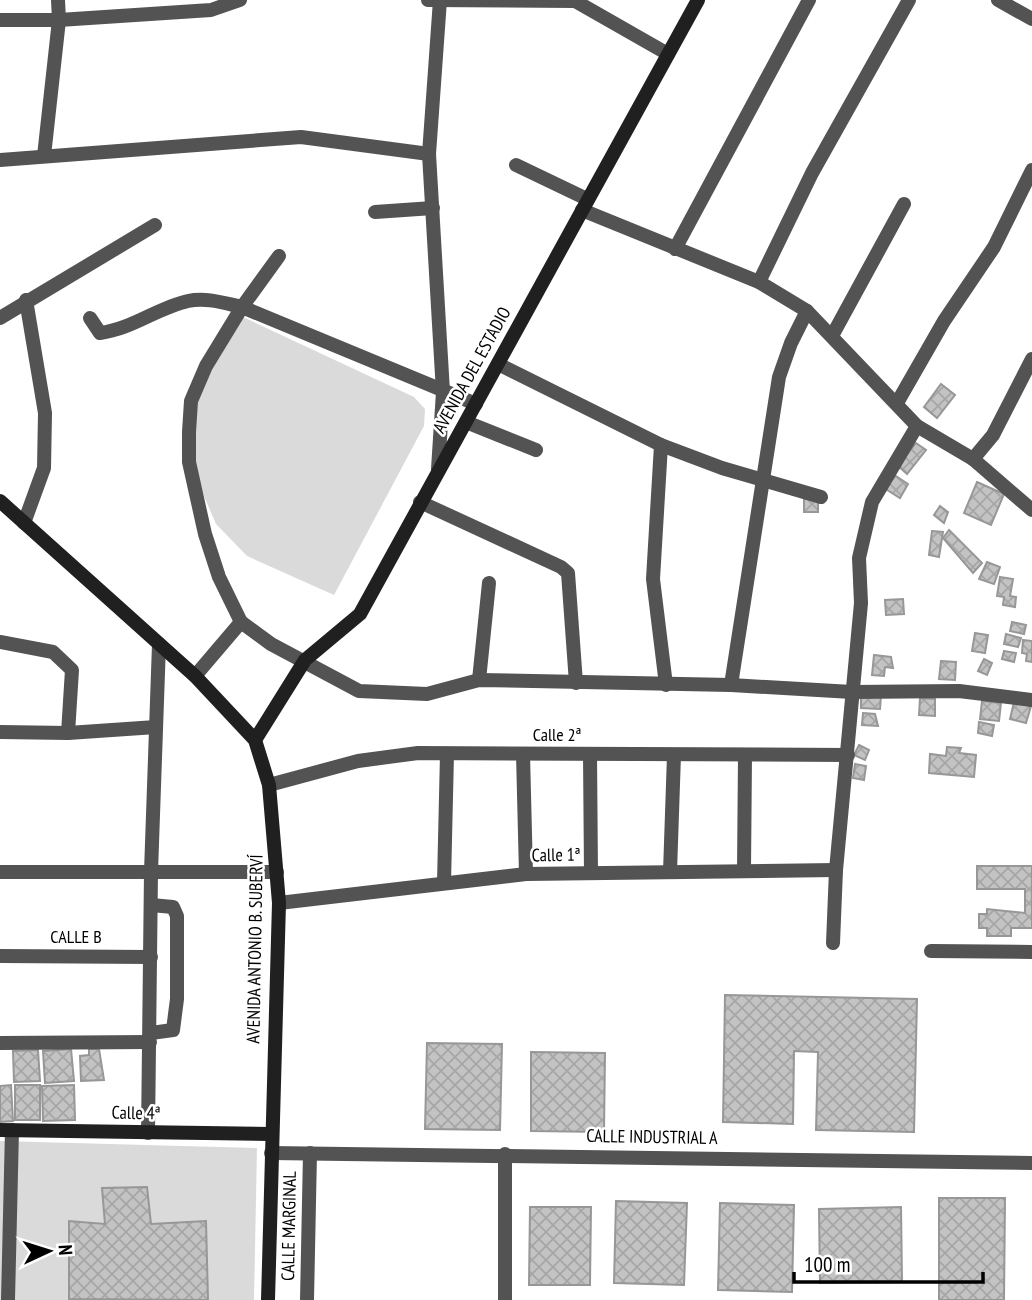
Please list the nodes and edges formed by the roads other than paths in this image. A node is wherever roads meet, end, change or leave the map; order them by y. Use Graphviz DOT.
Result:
graph roads {
  1 [pos="58,0"];
  2 [pos="240,0"];
  3 [pos="698,0"];
  4 [pos="809,0"];
  5 [pos="909,0"];
  6 [pos="998,0"];
  7 [pos="436,1"];
  8 [pos="1014,4"];
  9 [pos="1032,19"];
  10 [pos="0,20"];
  11 [pos="59,20"];
  12 [pos="668,54"];
  13 [pos="429,154"];
  14 [pos="44,156"];
  15 [pos="0,160"];
  16 [pos="516,165"];
  17 [pos="1032,170"];
  18 [pos="904,204"];
  19 [pos="585,205"];
  20 [pos="433,208"];
  21 [pos="375,212"];
  22 [pos="155,225"];
  23 [pos="675,248"];
  24 [pos="279,256"];
  25 [pos="759,282"];
  26 [pos="26,300"];
  27 [pos="242,307"];
  28 [pos="807,312"];
  29 [pos="0,318"];
  30 [pos="90,318"];
  31 [pos="832,336"];
  32 [pos="1032,359"];
  33 [pos="498,364"];
  34 [pos="443,392"];
  35 [pos="897,403"];
  36 [pos="476,404"];
  37 [pos="466,422"];
  38 [pos="917,426"];
  39 [pos="661,445"];
  40 [pos="536,450"];
  41 [pos="972,459"];
  42 [pos="438,469"];
  43 [pos="762,478"];
  44 [pos="821,497"];
  45 [pos="0,501"];
  46 [pos="420,502"];
  47 [pos="1032,510"];
  48 [pos="24,523"];
  49 [pos="489,583"];
  50 [pos="241,622"];
  51 [pos="0,642"];
  52 [pos="159,644"];
  53 [pos="305,660"];
  54 [pos="195,676"];
  55 [pos="479,680"];
  56 [pos="576,683"];
  57 [pos="666,685"];
  58 [pos="731,685"];
  59 [pos="852,692"];
  60 [pos="1032,700"];
  61 [pos="156,727"];
  62 [pos="0,732"];
  63 [pos="68,733"];
  64 [pos="255,740"];
  65 [pos="447,754"];
  66 [pos="523,754"];
  67 [pos="590,754"];
  68 [pos="674,755"];
  69 [pos="745,755"];
  70 [pos="848,755"];
  71 [pos="269,785"];
  72 [pos="836,870"];
  73 [pos="744,871"];
  74 [pos="0,872"];
  75 [pos="151,872"];
  76 [pos="278,872"];
  77 [pos="670,872"];
  78 [pos="592,873"];
  79 [pos="526,874"];
  80 [pos="444,883"];
  81 [pos="279,903"];
  82 [pos="151,905"];
  83 [pos="833,943"];
  84 [pos="931,951"];
  85 [pos="1032,952"];
  86 [pos="0,956"];
  87 [pos="152,957"];
  88 [pos="151,1037"];
  89 [pos="0,1043"];
  90 [pos="6,1130"];
  91 [pos="148,1133"];
  92 [pos="271,1134"];
  93 [pos="271,1153"];
  94 [pos="310,1153"];
  95 [pos="505,1154"];
  96 [pos="1032,1163"];
  97 [pos="8,1300"];
  98 [pos="268,1300"];
  99 [pos="307,1300"];
  100 [pos="505,1300"];
  1 -- 11 [label="street"];
  2 -- 11 [label="street"];
  3 -- 12 [label="street, AVENIDA DEL ESTADIO"];
  4 -- 23 [label="street"];
  5 -- 25 [label="street"];
  6 -- 8 [label="street"];
  7 -- 12 [label="street"];
  7 -- 13 [label="street"];
  8 -- 9 [label="street"];
  10 -- 11 [label="street"];
  11 -- 14 [label="street"];
  12 -- 19 [label="street, AVENIDA DEL ESTADIO"];
  13 -- 14 [label="street"];
  13 -- 20 [label="street"];
  14 -- 15 [label="street"];
  16 -- 19 [label="street"];
  17 -- 35 [label="street"];
  18 -- 31 [label="street"];
  19 -- 23 [label="street"];
  19 -- 33 [label="street, AVENIDA DEL ESTADIO"];
  20 -- 21 [label="street"];
  20 -- 34 [label="street"];
  22 -- 26 [label="street"];
  23 -- 25 [label="street"];
  24 -- 27 [label="street"];
  25 -- 28 [label="street"];
  26 -- 29 [label="street"];
  26 -- 48 [label="street"];
  27 -- 30 [label="street"];
  27 -- 34 [label="street"];
  27 -- 50 [label="street"];
  28 -- 31 [label="street"];
  28 -- 43 [label="street"];
  31 -- 35 [label="street"];
  32 -- 41 [label="street"];
  33 -- 36 [label="street, AVENIDA DEL ESTADIO"];
  33 -- 39 [label="street"];
  34 -- 36 [label="street"];
  34 -- 42 [label="street"];
  35 -- 38 [label="street"];
  36 -- 37 [label="street, AVENIDA DEL ESTADIO"];
  37 -- 40 [label="street"];
  37 -- 42 [label="street, AVENIDA DEL ESTADIO"];
  38 -- 41 [label="street"];
  38 -- 59 [label="street"];
  39 -- 43 [label="street"];
  39 -- 57 [label="street"];
  41 -- 47 [label="street"];
  42 -- 46 [label="street, AVENIDA DEL ESTADIO"];
  43 -- 44 [label="street"];
  43 -- 58 [label="street"];
  45 -- 48 [label="street, AVENIDA ANTONIO B. SUBERVÍ"];
  46 -- 53 [label="street, AVENIDA DEL ESTADIO"];
  46 -- 56 [label="street"];
  48 -- 52 [label="street, AVENIDA ANTONIO B. SUBERVÍ"];
  49 -- 55 [label="street"];
  50 -- 53 [label="street"];
  50 -- 54 [label="street"];
  51 -- 63 [label="street"];
  52 -- 54 [label="street, AVENIDA ANTONIO B. SUBERVÍ"];
  52 -- 61 [label="street"];
  53 -- 55 [label="street"];
  53 -- 64 [label="street, AVENIDA DEL ESTADIO"];
  54 -- 64 [label="street, AVENIDA ANTONIO B. SUBERVÍ"];
  55 -- 56 [label="street"];
  56 -- 57 [label="street"];
  57 -- 58 [label="street"];
  58 -- 59 [label="street"];
  59 -- 60 [label="street"];
  59 -- 70 [label="street"];
  61 -- 63 [label="street"];
  61 -- 75 [label="street"];
  62 -- 63 [label="street"];
  64 -- 71 [label="street, AVENIDA ANTONIO B. SUBERVÍ"];
  65 -- 66 [label="street, Calle 2ª"];
  65 -- 71 [label="street, Calle 2ª"];
  65 -- 80 [label="street"];
  66 -- 67 [label="street, Calle 2ª"];
  66 -- 79 [label="street"];
  67 -- 68 [label="street, Calle 2ª"];
  67 -- 78 [label="street"];
  68 -- 69 [label="street, Calle 2ª"];
  68 -- 77 [label="street"];
  69 -- 70 [label="street, Calle 2ª"];
  69 -- 73 [label="street"];
  70 -- 72 [label="street"];
  71 -- 76 [label="street, AVENIDA ANTONIO B. SUBERVÍ"];
  72 -- 73 [label="street, Calle 1ª"];
  72 -- 83 [label="street"];
  73 -- 77 [label="street, Calle 1ª"];
  74 -- 75 [label="street"];
  75 -- 76 [label="street"];
  75 -- 82 [label="street"];
  76 -- 81 [label="street, AVENIDA ANTONIO B. SUBERVÍ"];
  77 -- 78 [label="street, Calle 1ª"];
  78 -- 79 [label="street, Calle 1ª"];
  79 -- 80 [label="street, Calle 1ª"];
  80 -- 81 [label="street, Calle 1ª"];
  81 -- 92 [label="street, AVENIDA ANTONIO B. SUBERVÍ"];
  82 -- 87 [label="street"];
  82 -- 88 [label="street"];
  84 -- 85 [label="street"];
  86 -- 87 [label="street, CALLE B"];
  87 -- 88 [label="street"];
  88 -- 89 [label="street"];
  88 -- 91 [label="street"];
  90 -- 91 [label="street, Calle 4ª"];
  90 -- 97 [label="street"];
  91 -- 92 [label="street, Calle 4ª"];
  92 -- 93 [label="street, AVENIDA ANTONIO B. SUBERVÍ"];
  93 -- 94 [label="street, CALLE INDUSTRIAL A"];
  93 -- 98 [label="street, AVENIDA ANTONIO B. SUBERVÍ"];
  94 -- 95 [label="street, CALLE INDUSTRIAL A"];
  94 -- 99 [label="street, CALLE MARGINAL"];
  95 -- 96 [label="street, CALLE INDUSTRIAL A"];
  95 -- 100 [label="street"];
}
